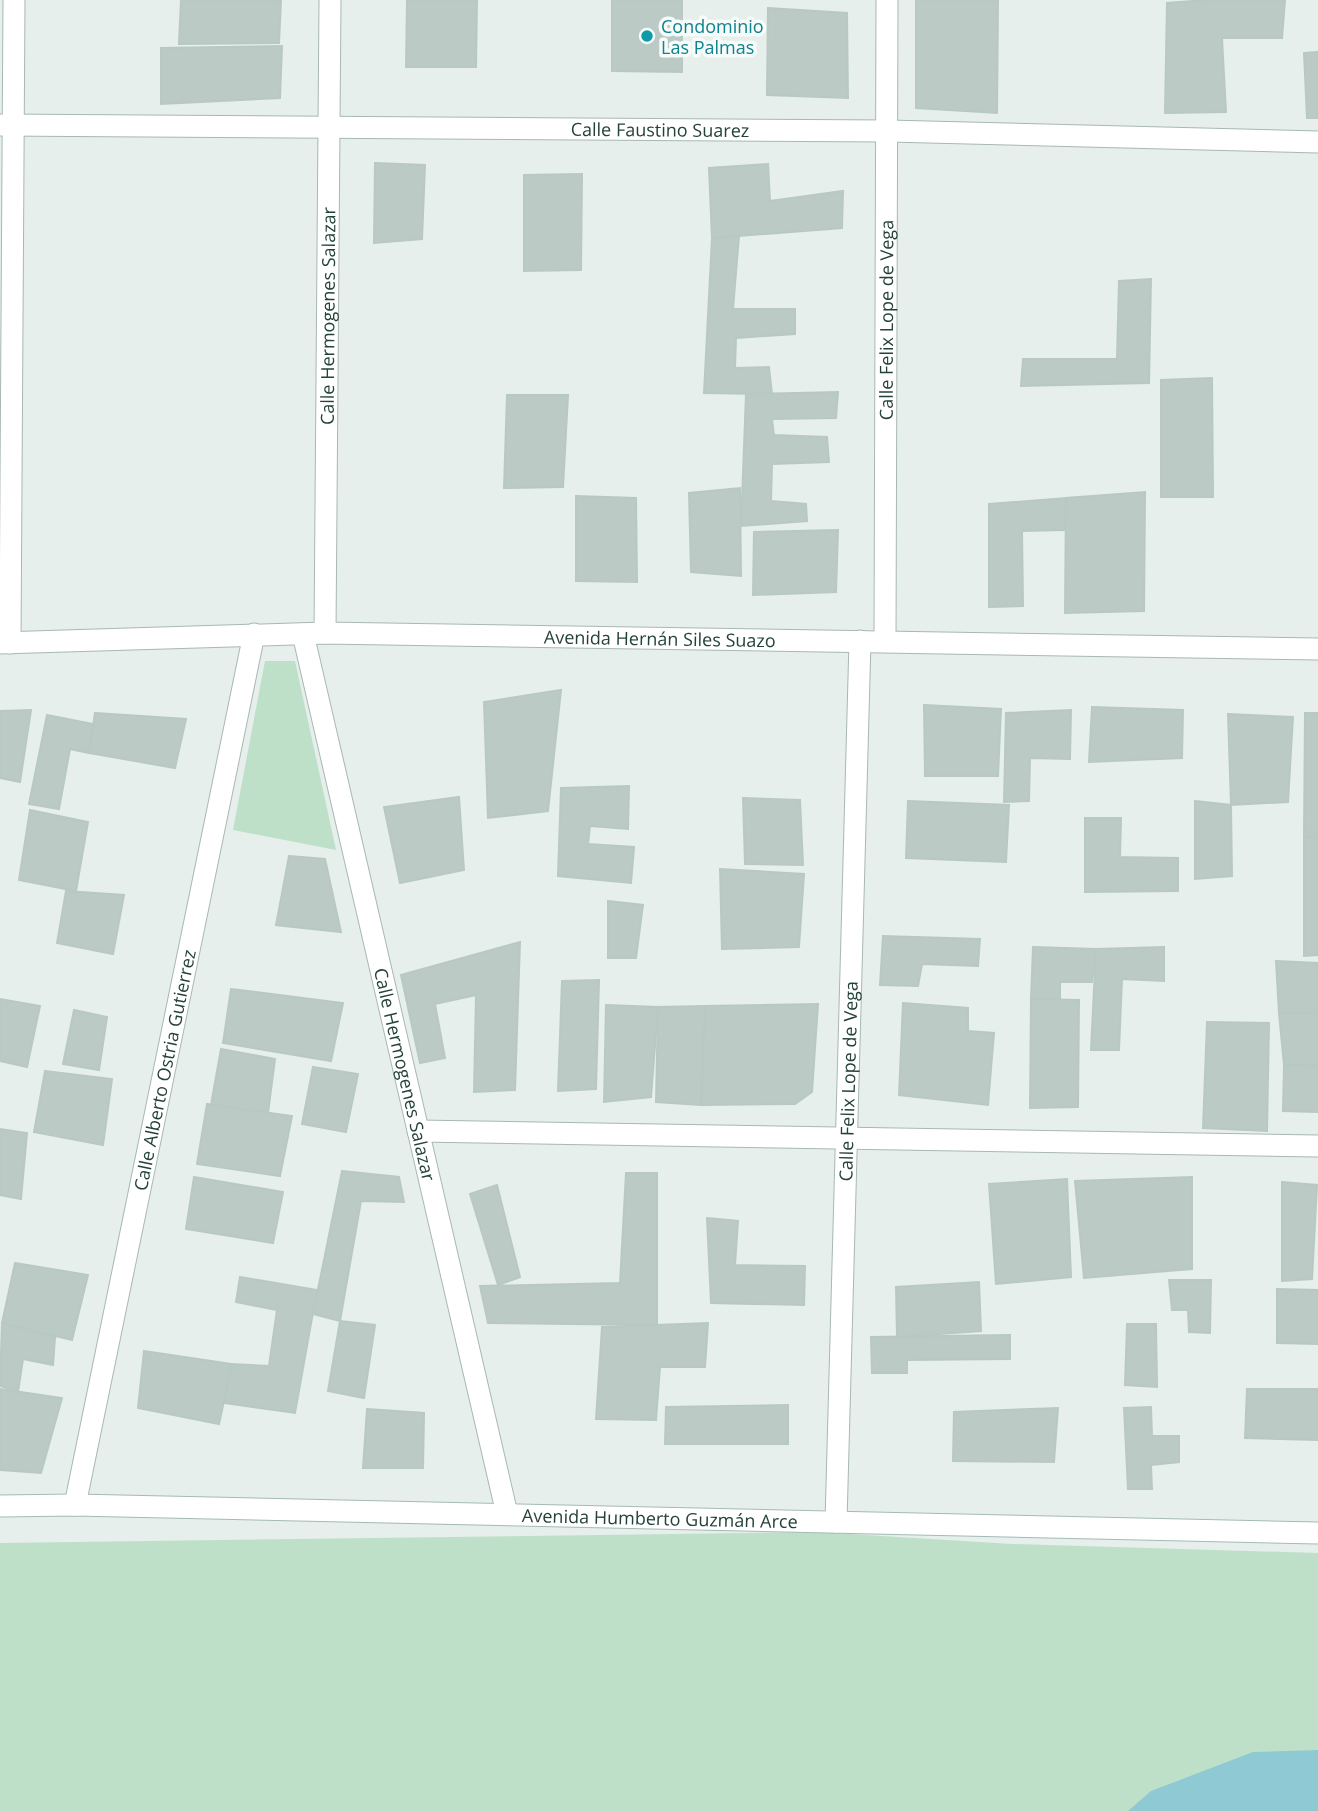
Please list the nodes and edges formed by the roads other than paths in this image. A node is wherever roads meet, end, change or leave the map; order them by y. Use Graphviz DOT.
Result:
graph roads {
  1 [pos="15,0"];
  2 [pos="330,0"];
  3 [pos="887,0"];
  4 [pos="6,125"];
  5 [pos="330,125"];
  6 [pos="888,131"];
  7 [pos="1318,142"];
  8 [pos="254,634"];
  9 [pos="303,634"];
  10 [pos="325,634"];
  11 [pos="860,640"];
  12 [pos="885,640"];
  13 [pos="5,643"];
  14 [pos="1318,649"];
  15 [pos="418,1130"];
  16 [pos="847,1137"];
  17 [pos="1318,1146"];
  18 [pos="75,1505"];
  19 [pos="0,1506"];
  20 [pos="507,1514"];
  21 [pos="836,1522"];
  22 [pos="1318,1533"];
  1 -- 4 [label="street"];
  2 -- 5 [label="street, Calle Hermogenes Salazar"];
  3 -- 6 [label="street, Calle Felix Lope de Vega"];
  4 -- 5 [label="street, Calle Faustino Suarez"];
  4 -- 13 [label="street"];
  5 -- 6 [label="street, Calle Faustino Suarez"];
  5 -- 10 [label="street, Calle Hermogenes Salazar"];
  6 -- 7 [label="street, Calle Faustino Suarez"];
  6 -- 12 [label="street, Calle Felix Lope de Vega"];
  8 -- 9 [label="street, Avenida Hernán Siles Suazo"];
  8 -- 13 [label="street, Avenida Hernán Siles Suazo"];
  8 -- 18 [label="street, Calle Alberto Ostria Gutierrez"];
  9 -- 10 [label="street, Avenida Hernán Siles Suazo"];
  9 -- 15 [label="street, Calle Hermogenes Salazar"];
  10 -- 11 [label="street, Avenida Hernán Siles Suazo"];
  11 -- 12 [label="street, Avenida Hernán Siles Suazo"];
  11 -- 16 [label="street, Calle Felix Lope de Vega"];
  12 -- 14 [label="street, Avenida Hernán Siles Suazo"];
  15 -- 16 [label="street"];
  15 -- 20 [label="street, Calle Hermogenes Salazar"];
  16 -- 17 [label="street"];
  16 -- 21 [label="street, Calle Felix Lope de Vega"];
  18 -- 19 [label="street, Avenida Humberto Guzmán Arce"];
  18 -- 20 [label="street, Avenida Humberto Guzmán Arce"];
  20 -- 21 [label="street, Avenida Humberto Guzmán Arce"];
  21 -- 22 [label="street, Avenida Humberto Guzmán Arce"];
}
